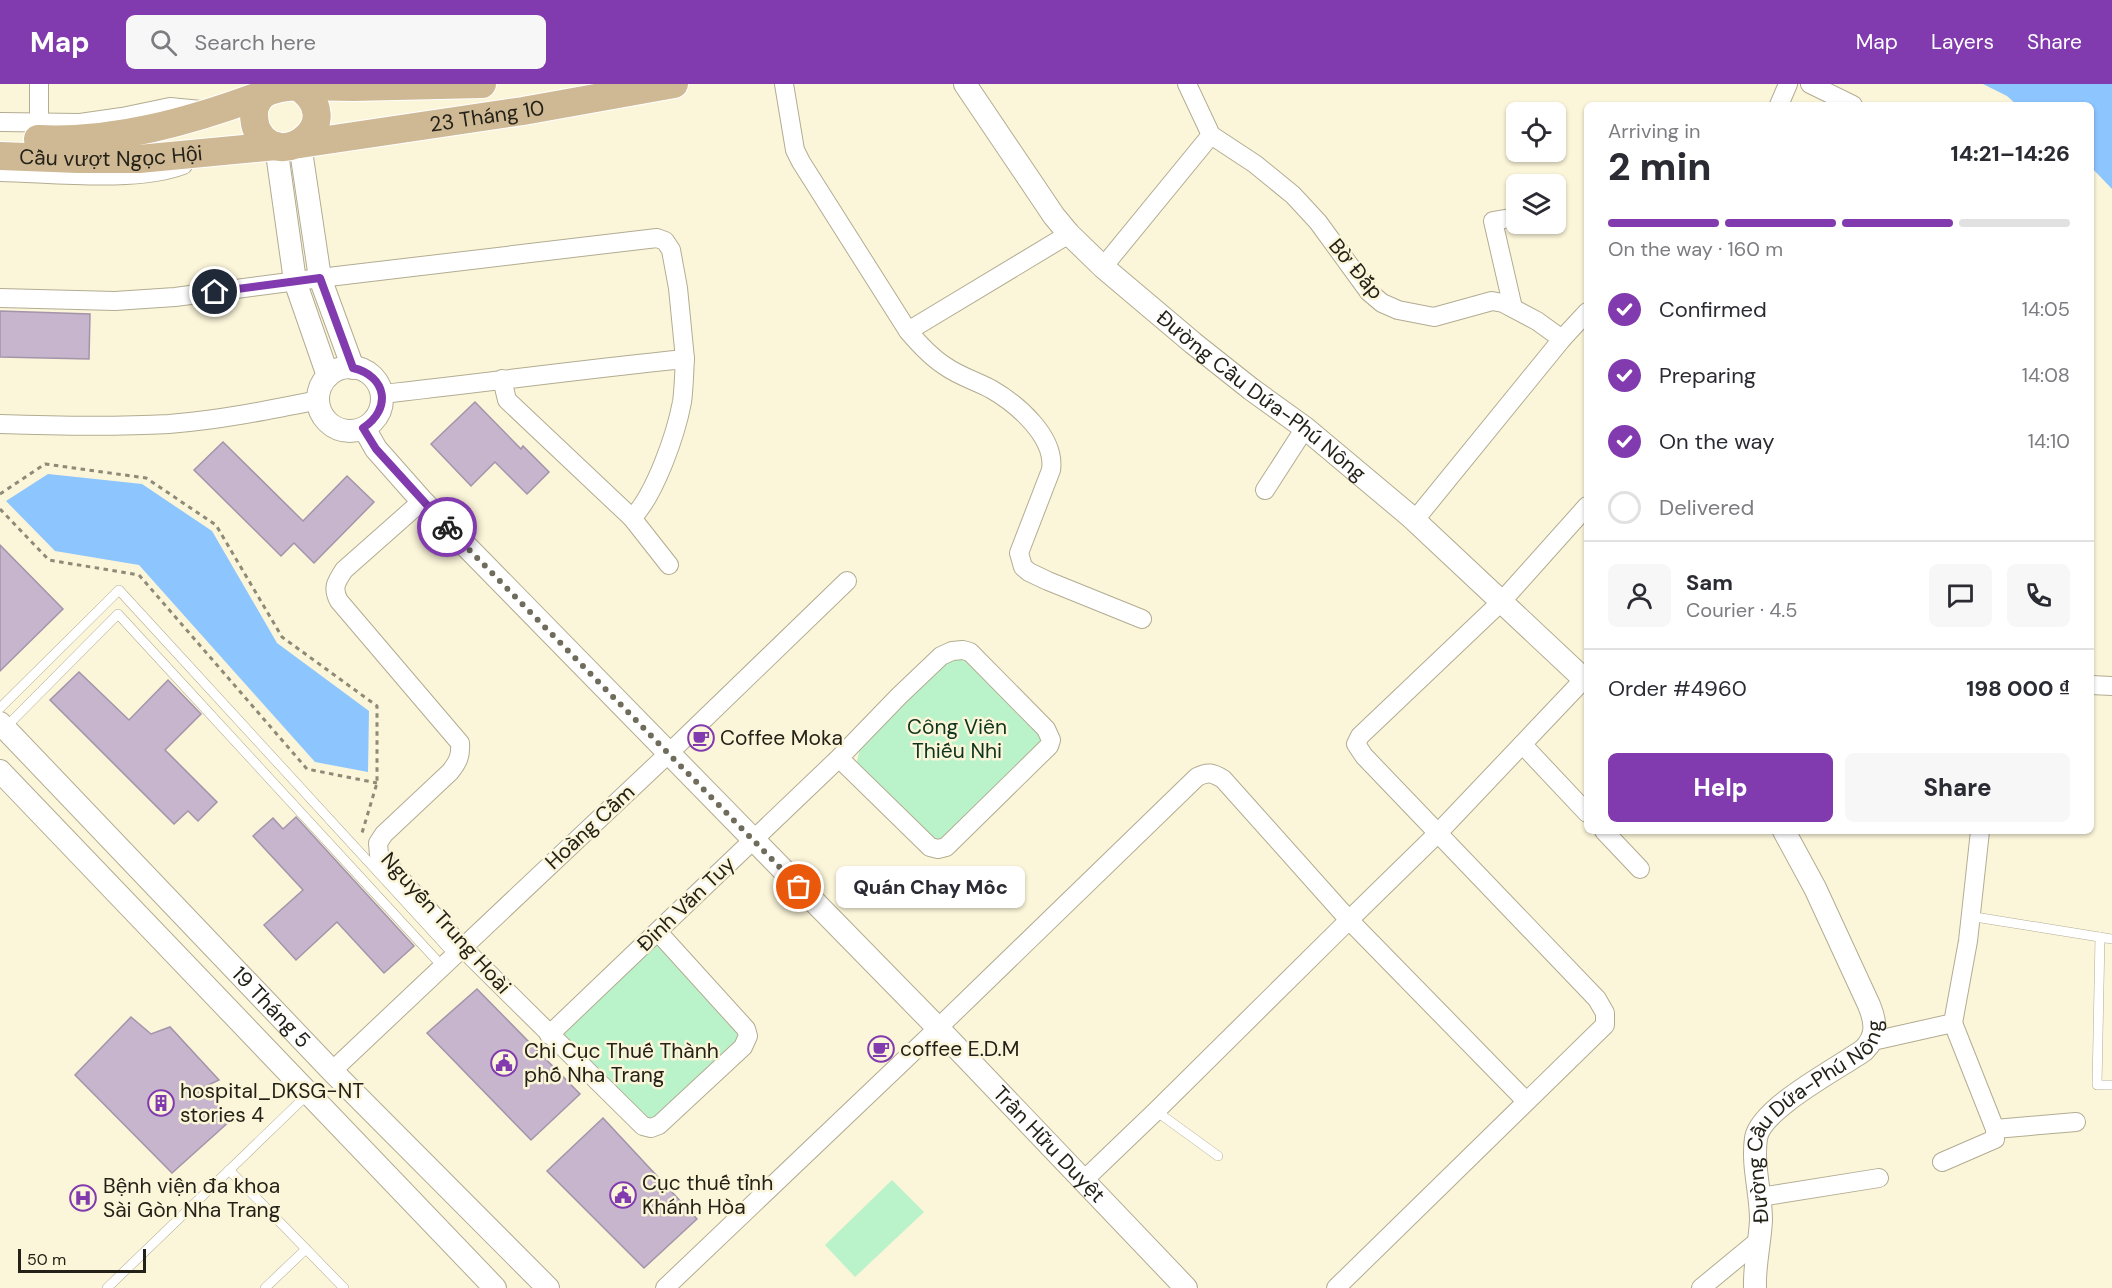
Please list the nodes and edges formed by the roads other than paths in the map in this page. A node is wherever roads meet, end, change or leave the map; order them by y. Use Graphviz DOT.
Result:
graph roads {
  1 [pos="39,84"];
  2 [pos="482,84"];
  3 [pos="674,84"];
  4 [pos="783,84"];
  5 [pos="965,84"];
  6 [pos="1187,84"];
  7 [pos="1788,84"];
  8 [pos="1810,84"];
  9 [pos="297,86"];
  10 [pos="261,95"];
  11 [pos="1780,102"];
  12 [pos="1847,102"];
  13 [pos="218,111"];
  14 [pos="0,122"];
  15 [pos="39,123"];
  16 [pos="1211,135"];
  17 [pos="0,138"];
  18 [pos="288,145"];
  19 [pos="222,151"];
  20 [pos="0,156"];
  21 [pos="0,172"];
  22 [pos="1506,219"];
  23 [pos="1069,234"];
  24 [pos="1103,267"];
  25 [pos="320,278"];
  26 [pos="295,281"];
  27 [pos="0,298"];
  28 [pos="1513,308"];
  29 [pos="1584,315"];
  30 [pos="908,332"];
  31 [pos="1563,339"];
  32 [pos="685,359"];
  33 [pos="353,368"];
  34 [pos="328,376"];
  35 [pos="502,379"];
  36 [pos="382,393"];
  37 [pos="319,400"];
  38 [pos="0,424"];
  39 [pos="363,428"];
  40 [pos="1305,428"];
  41 [pos="1265,490"];
  42 [pos="422,501"];
  43 [pos="1584,509"];
  44 [pos="632,518"];
  45 [pos="1414,521"];
  46 [pos="669,565"];
  47 [pos="847,581"];
  48 [pos="1502,601"];
  49 [pos="1142,619"];
  50 [pos="1584,677"];
  51 [pos="1584,681"];
  52 [pos="2094,685"];
  53 [pos="2112,686"];
  54 [pos="2,720"];
  55 [pos="1523,745"];
  56 [pos="668,754"];
  57 [pos="839,758"];
  58 [pos="0,771"];
  59 [pos="1584,810"];
  60 [pos="1438,833"];
  61 [pos="1607,834"];
  62 [pos="1786,834"];
  63 [pos="1980,834"];
  64 [pos="753,840"];
  65 [pos="1640,869"];
  66 [pos="1970,916"];
  67 [pos="1349,920"];
  68 [pos="658,932"];
  69 [pos="2100,937"];
  70 [pos="2112,939"];
  71 [pos="453,956"];
  72 [pos="1953,1023"];
  73 [pos="938,1028"];
  74 [pos="549,1035"];
  75 [pos="1873,1041"];
  76 [pos="332,1071"];
  77 [pos="2112,1085"];
  78 [pos="308,1094"];
  79 [pos="1526,1101"];
  80 [pos="1156,1111"];
  81 [pos="2076,1122"];
  82 [pos="1995,1129"];
  83 [pos="1218,1156"];
  84 [pos="1942,1162"];
  85 [pos="229,1170"];
  86 [pos="1879,1178"];
  87 [pos="1084,1179"];
  88 [pos="1760,1197"];
  89 [pos="1758,1241"];
  90 [pos="306,1250"];
  91 [pos="108,1288"];
  92 [pos="265,1288"];
  93 [pos="344,1288"];
  94 [pos="495,1288"];
  95 [pos="548,1288"];
  96 [pos="665,1288"];
  97 [pos="1186,1288"];
  98 [pos="1336,1288"];
  99 [pos="1701,1288"];
  100 [pos="1755,1288"];
  1 -- 15 [label="street"];
  2 -- 9 [label="main road, 23 Tháng 10"];
  3 -- 18 [label="main road, 23 Tháng 10"];
  4 -- 30 [label="street"];
  5 -- 23 [label="street, Đường Cầu Dứa-Phú Nông"];
  6 -- 16 [label="street"];
  7 -- 11 [label="street"];
  8 -- 12 [label="street"];
  9 -- 10 [label="main road"];
  9 -- 18 [label="main road"];
  10 -- 13 [label="main road"];
  10 -- 18 [label="main road"];
  13 -- 15 [label="street"];
  13 -- 17 [label="main road, Cầu vượt Ngọc Hội"];
  14 -- 15 [label="street"];
  16 -- 24 [label="street"];
  16 -- 28 [label="street, Bờ Đắp"];
  18 -- 19 [label="main road, 23 Tháng 10"];
  18 -- 25 [label="street"];
  18 -- 26 [label="street"];
  19 -- 20 [label="main road, Cầu vượt Ngọc Hội"];
  19 -- 21 [label="street, 23 Tháng 10"];
  22 -- 28 [label="street"];
  23 -- 24 [label="street, Đường Cầu Dứa-Phú Nông"];
  23 -- 30 [label="street"];
  24 -- 40 [label="street, Đường Cầu Dứa-Phú Nông"];
  25 -- 26 [label="street"];
  25 -- 32 [label="street"];
  25 -- 33 [label="street"];
  26 -- 27 [label="street"];
  26 -- 34 [label="street"];
  28 -- 31 [label="street, Bờ Đắp"];
  29 -- 31 [label="street"];
  30 -- 49 [label="street"];
  31 -- 45 [label="street"];
  32 -- 35 [label="street"];
  32 -- 44 [label="street"];
  33 -- 34 [label="street"];
  33 -- 36 [label="street"];
  34 -- 37 [label="street"];
  35 -- 36 [label="street"];
  35 -- 44 [label="street"];
  36 -- 39 [label="street"];
  37 -- 38 [label="street"];
  37 -- 39 [label="street"];
  39 -- 42 [label="street, Trần Hữu Duyệt"];
  40 -- 41 [label="street"];
  40 -- 45 [label="street, Đường Cầu Dứa-Phú Nông"];
  42 -- 56 [label="street, Trần Hữu Duyệt"];
  42 -- 71 [label="street, Nguyễn Trung Hoài"];
  43 -- 48 [label="street"];
  44 -- 46 [label="street"];
  45 -- 48 [label="street, Đường Cầu Dứa-Phú Nông"];
  47 -- 56 [label="street, Hoàng Cầm"];
  48 -- 50 [label="street, Đường Cầu Dứa-Phú Nông"];
  48 -- 60 [label="street"];
  51 -- 55 [label="street"];
  52 -- 53 [label="street"];
  54 -- 71 [label="lane"];
  54 -- 71 [label="lane"];
  54 -- 76 [label="street, 19 Tháng 5"];
  55 -- 59 [label="street"];
  55 -- 60 [label="street"];
  56 -- 64 [label="street, Trần Hữu Duyệt"];
  56 -- 71 [label="street, Hoàng Cầm"];
  57 -- 57 [label="street, Đinh Văn Tuy"];
  57 -- 64 [label="street, Đinh Văn Tuy"];
  58 -- 78 [label="street, 19 Tháng 5"];
  60 -- 67 [label="street"];
  60 -- 79 [label="street"];
  61 -- 65 [label="street"];
  62 -- 75 [label="street, Đường Cầu Dứa-Phú Nông"];
  63 -- 66 [label="street"];
  64 -- 68 [label="street, Đinh Văn Tuy"];
  64 -- 73 [label="street, Trần Hữu Duyệt"];
  66 -- 69 [label="lane"];
  66 -- 72 [label="street"];
  67 -- 73 [label="street"];
  67 -- 79 [label="street"];
  67 -- 80 [label="street"];
  68 -- 74 [label="street, Đinh Văn Tuy"];
  68 -- 74 [label="street, Nguyễn Trung Hoài"];
  69 -- 70 [label="lane"];
  69 -- 77 [label="lane"];
  71 -- 74 [label="street, Nguyễn Trung Hoài"];
  71 -- 76 [label="street, Hoàng Cầm"];
  72 -- 75 [label="street"];
  72 -- 82 [label="street"];
  73 -- 87 [label="street, Trần Hữu Duyệt"];
  73 -- 96 [label="street"];
  75 -- 88 [label="street, Đường Cầu Dứa-Phú Nông"];
  76 -- 78 [label="street"];
  76 -- 95 [label="street, 19 Tháng 5"];
  78 -- 85 [label="lane"];
  78 -- 94 [label="street, 19 Tháng 5"];
  79 -- 98 [label="street"];
  80 -- 83 [label="lane"];
  80 -- 87 [label="street"];
  81 -- 82 [label="street"];
  82 -- 84 [label="street"];
  85 -- 90 [label="lane"];
  85 -- 91 [label="lane"];
  86 -- 88 [label="street"];
  87 -- 97 [label="street, Trần Hữu Duyệt"];
  88 -- 89 [label="street, Đường Cầu Dứa-Phú Nông"];
  89 -- 99 [label="street"];
  89 -- 100 [label="street, Đường Cầu Dứa-Phú Nông"];
  90 -- 92 [label="lane"];
  90 -- 93 [label="lane"];
}
